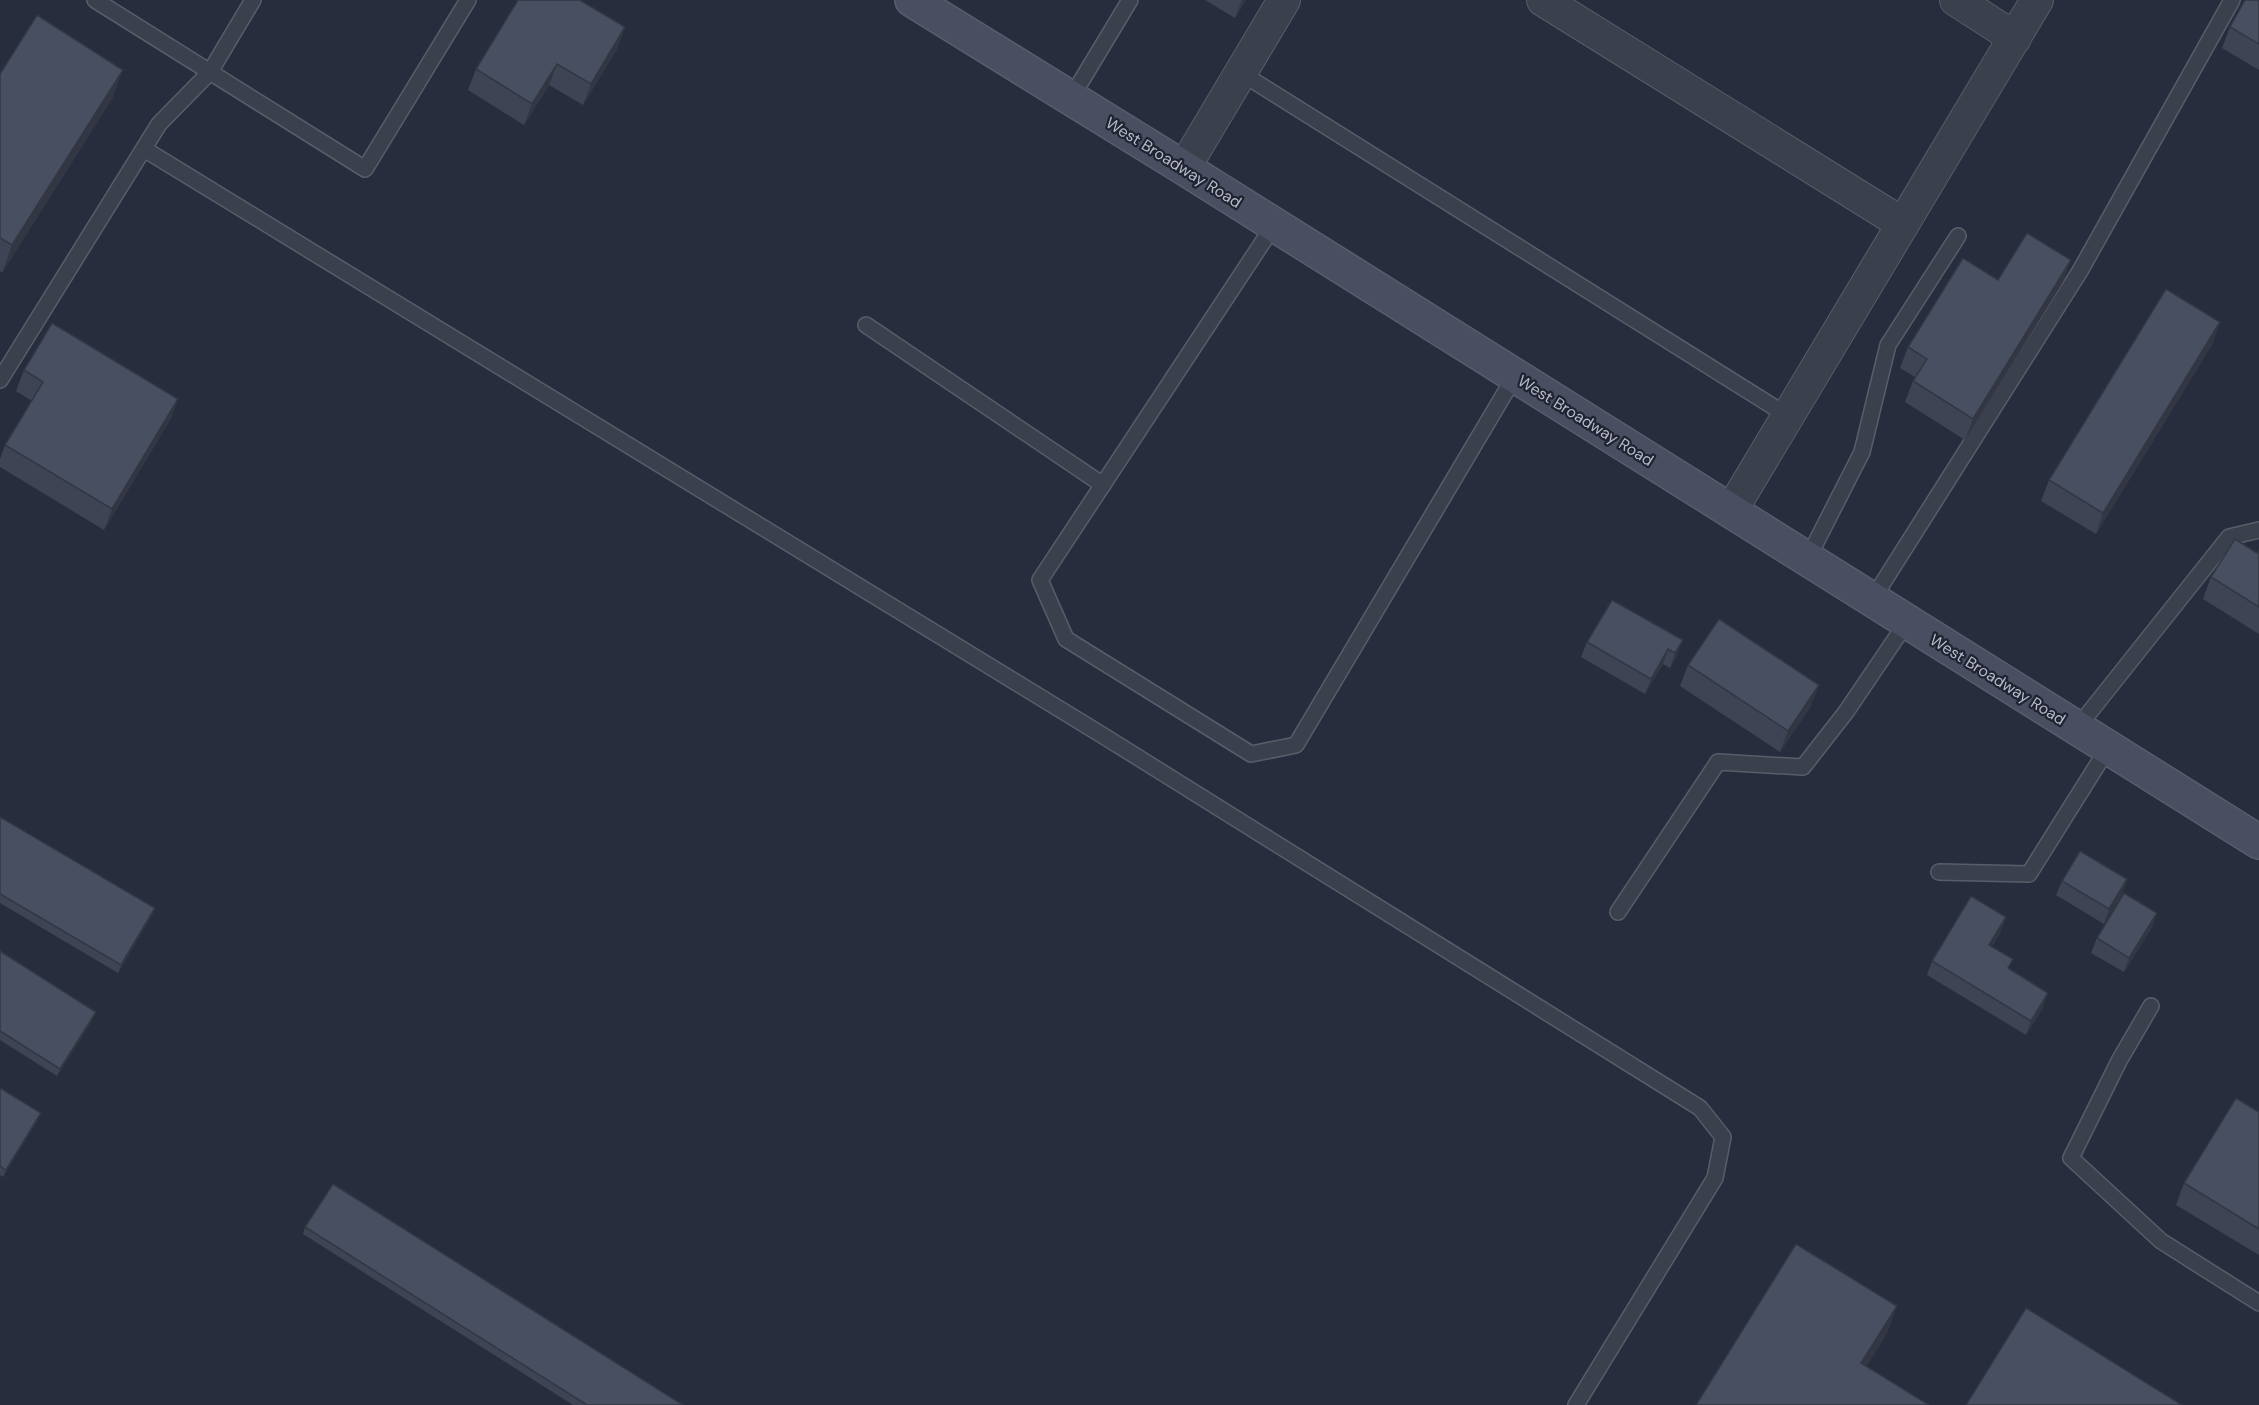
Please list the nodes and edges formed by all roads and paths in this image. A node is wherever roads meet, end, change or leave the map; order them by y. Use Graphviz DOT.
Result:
graph roads {
  1 [pos="94,0"];
  2 [pos="253,0"];
  3 [pos="468,0"];
  4 [pos="1130,0"];
  5 [pos="1284,0"];
  6 [pos="1543,0"];
  7 [pos="1956,0"];
  8 [pos="2037,0"];
  9 [pos="2232,0"];
  10 [pos="931,5"];
  11 [pos="2015,38"];
  12 [pos="210,72"];
  13 [pos="1241,73"];
  14 [pos="1071,98"];
  15 [pos="144,149"];
  16 [pos="1184,168"];
  17 [pos="1903,224"];
  18 [pos="1274,225"];
  19 [pos="1959,236"];
  20 [pos="866,325"];
  21 [pos="1515,376"];
  22 [pos="0,381"];
  23 [pos="1788,416"];
  24 [pos="1102,485"];
  25 [pos="1731,511"];
  26 [pos="2259,530"];
  27 [pos="1807,560"];
  28 [pos="1872,600"];
  29 [pos="1907,622"];
  30 [pos="2077,728"];
  31 [pos="2108,748"];
  32 [pos="2259,842"];
  33 [pos="1939,872"];
  34 [pos="1618,912"];
  35 [pos="2151,1006"];
  36 [pos="2259,1303"];
  37 [pos="1576,1405"];
  1 -- 12 [label="lane"];
  2 -- 12 [label="lane"];
  3 -- 12 [label="lane"];
  4 -- 14 [label="lane"];
  5 -- 13 [label="street"];
  6 -- 17 [label="street"];
  7 -- 11 [label="street"];
  8 -- 11 [label="street"];
  9 -- 28 [label="lane"];
  10 -- 14 [label="main road, West Broadway Road"];
  11 -- 17 [label="street"];
  12 -- 15 [label="lane"];
  13 -- 16 [label="street"];
  13 -- 23 [label="lane"];
  14 -- 16 [label="main road, West Broadway Road"];
  15 -- 22 [label="lane"];
  15 -- 37 [label="lane"];
  16 -- 18 [label="main road, West Broadway Road"];
  17 -- 23 [label="street"];
  18 -- 21 [label="main road, West Broadway Road"];
  18 -- 24 [label="lane"];
  19 -- 27 [label="lane"];
  20 -- 24 [label="lane"];
  21 -- 24 [label="lane"];
  21 -- 25 [label="main road, West Broadway Road"];
  23 -- 25 [label="street"];
  25 -- 27 [label="main road, West Broadway Road"];
  26 -- 30 [label="lane"];
  27 -- 28 [label="main road, West Broadway Road"];
  28 -- 29 [label="main road, West Broadway Road"];
  29 -- 30 [label="main road, West Broadway Road"];
  29 -- 34 [label="lane"];
  30 -- 31 [label="main road, West Broadway Road"];
  31 -- 32 [label="main road, West Broadway Road"];
  31 -- 33 [label="lane"];
  35 -- 36 [label="lane"];
}
